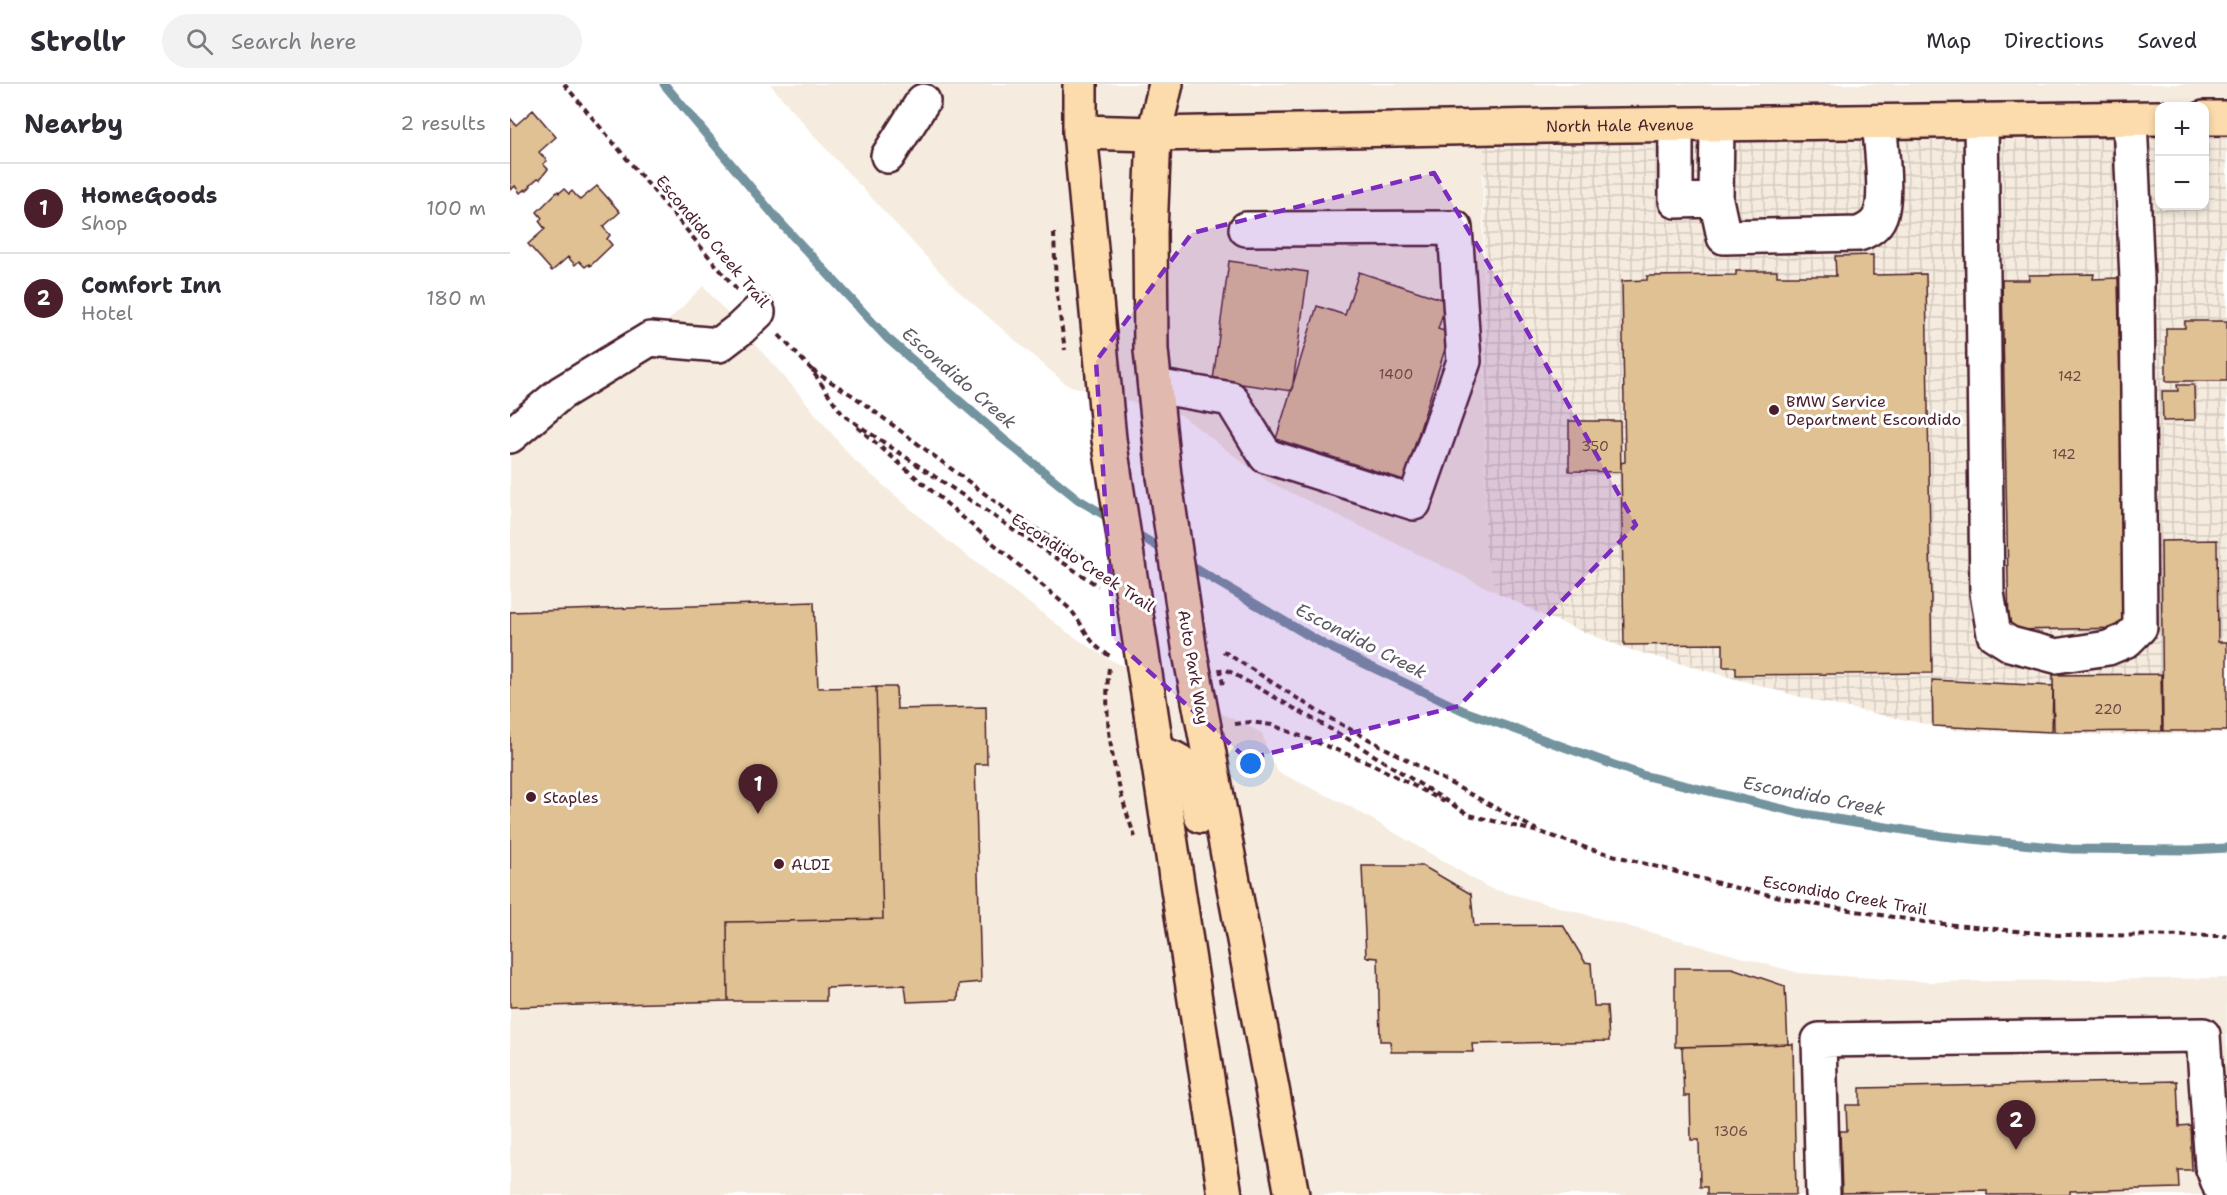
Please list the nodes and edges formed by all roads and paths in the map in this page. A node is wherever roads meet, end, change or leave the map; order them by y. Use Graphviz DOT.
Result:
graph roads {
  1 [pos="564,84"];
  2 [pos="1080,84"];
  3 [pos="1166,84"];
  4 [pos="923,101"];
  5 [pos="2209,118"];
  6 [pos="2227,118"];
  7 [pos="2145,119"];
  8 [pos="1981,121"];
  9 [pos="1879,122"];
  10 [pos="1676,124"];
  11 [pos="1717,124"];
  12 [pos="1080,132"];
  13 [pos="1154,134"];
  14 [pos="888,156"];
  15 [pos="1716,200"];
  16 [pos="1246,229"];
  17 [pos="758,312"];
  18 [pos="1155,386"];
  19 [pos="843,415"];
  20 [pos="510,436"];
  21 [pos="1107,592"];
  22 [pos="1203,658"];
  23 [pos="1143,660"];
  24 [pos="1204,726"];
  25 [pos="1158,754"];
  26 [pos="1469,815"];
  27 [pos="1226,840"];
  28 [pos="2227,936"];
  29 [pos="1225,1195"];
  30 [pos="1292,1195"];
  31 [pos="1824,1195"];
  32 [pos="2223,1195"];
  1 -- 17 [label="path, Escondido Creek Trail"];
  2 -- 12 [label="main road"];
  3 -- 13 [label="main road, Auto Park Way"];
  4 -- 14 [label="street"];
  5 -- 6 [label="main road"];
  7 -- 8 [label="main road, North Hale Avenue"];
  7 -- 8 [label="street"];
  8 -- 9 [label="main road, North Hale Avenue"];
  9 -- 11 [label="main road, North Hale Avenue"];
  9 -- 15 [label="street"];
  10 -- 11 [label="main road, North Hale Avenue"];
  10 -- 13 [label="main road, North Hale Avenue"];
  10 -- 15 [label="street"];
  11 -- 15 [label="street"];
  12 -- 13 [label="main road, North Hale Avenue"];
  12 -- 23 [label="main road, bridge"];
  13 -- 18 [label="main road, Auto Park Way"];
  16 -- 18 [label="street"];
  17 -- 19 [label="path, Escondido Creek Trail"];
  17 -- 20 [label="street"];
  18 -- 22 [label="main road, Auto Park Way, bridge"];
  19 -- 21 [label="path, Escondido Creek Trail"];
  19 -- 23 [label="path, Escondido Creek Trail"];
  22 -- 24 [label="main road, Auto Park Way"];
  22 -- 26 [label="path, Escondido Creek Trail"];
  23 -- 25 [label="main road"];
  24 -- 26 [label="path, Escondido Creek Trail"];
  24 -- 27 [label="main road, Auto Park Way"];
  25 -- 27 [label="main road"];
  25 -- 29 [label="main road"];
  26 -- 28 [label="path, Escondido Creek Trail"];
  27 -- 30 [label="main road, Auto Park Way"];
  31 -- 32 [label="street"];
}
